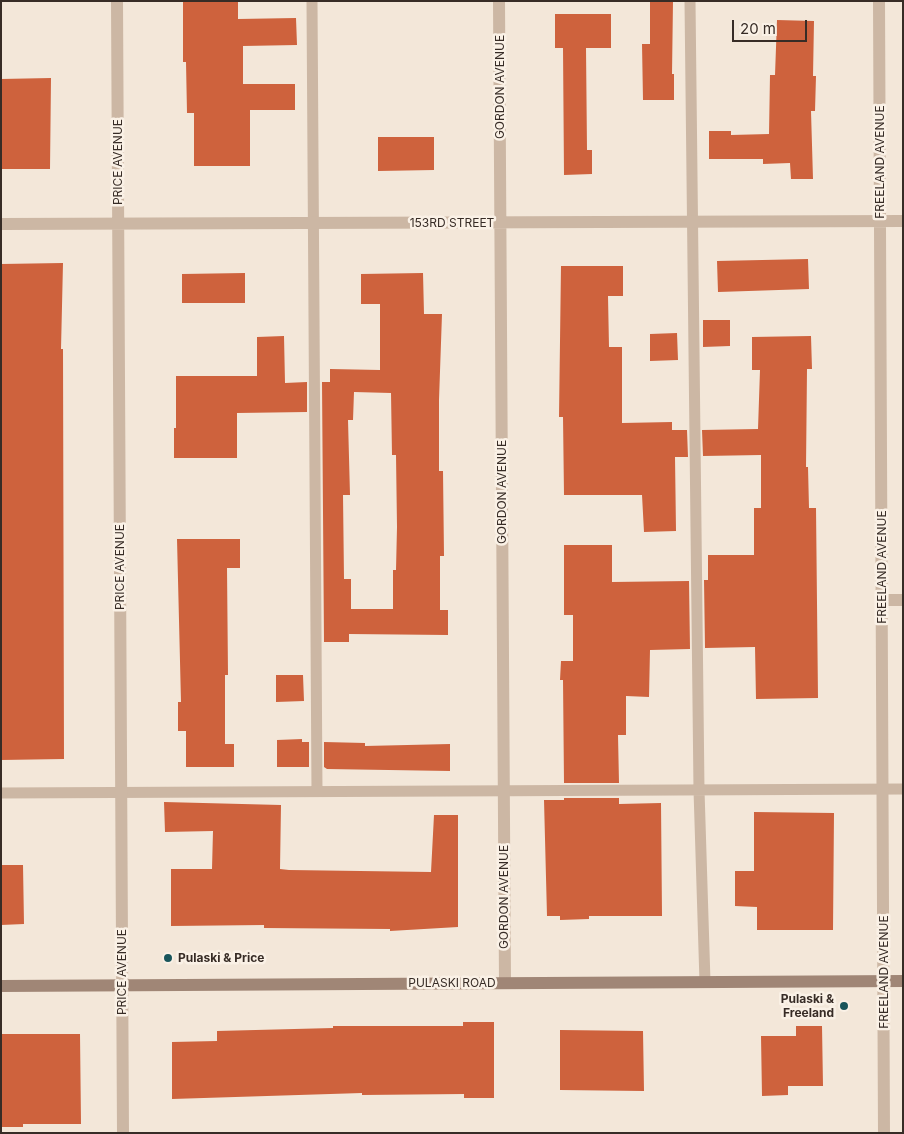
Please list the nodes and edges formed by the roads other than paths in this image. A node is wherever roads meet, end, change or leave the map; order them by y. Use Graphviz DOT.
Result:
graph roads {
  1 [pos="117,1"];
  2 [pos="312,1"];
  3 [pos="499,1"];
  4 [pos="690,1"];
  5 [pos="879,1"];
  6 [pos="880,221"];
  7 [pos="903,221"];
  8 [pos="500,222"];
  9 [pos="691,222"];
  10 [pos="314,223"];
  11 [pos="1,224"];
  12 [pos="118,224"];
  13 [pos="882,600"];
  14 [pos="903,600"];
  15 [pos="883,789"];
  16 [pos="903,789"];
  17 [pos="504,790"];
  18 [pos="699,790"];
  19 [pos="317,791"];
  20 [pos="121,792"];
  21 [pos="1,793"];
  22 [pos="884,981"];
  23 [pos="903,981"];
  24 [pos="705,982"];
  25 [pos="505,983"];
  26 [pos="122,985"];
  27 [pos="1,986"];
  28 [pos="123,1133"];
  29 [pos="884,1133"];
  1 -- 12 [label="street, PRICE AVENUE"];
  2 -- 10 [label="lane"];
  3 -- 8 [label="street, GORDON AVENUE"];
  4 -- 9 [label="lane"];
  5 -- 6 [label="street, FREELAND AVENUE"];
  6 -- 7 [label="street, 153RD STREET"];
  6 -- 9 [label="street, 153RD STREET"];
  6 -- 13 [label="street, FREELAND AVENUE"];
  8 -- 9 [label="street, 153RD STREET"];
  8 -- 10 [label="street, 153RD STREET"];
  8 -- 17 [label="street, GORDON AVENUE"];
  9 -- 18 [label="lane"];
  10 -- 12 [label="street, 153RD STREET"];
  10 -- 19 [label="lane"];
  11 -- 12 [label="street, 153RD STREET"];
  12 -- 20 [label="street, PRICE AVENUE"];
  13 -- 14 [label="street"];
  13 -- 15 [label="street, FREELAND AVENUE"];
  15 -- 16 [label="lane"];
  15 -- 18 [label="lane"];
  15 -- 22 [label="street, FREELAND AVENUE"];
  17 -- 18 [label="lane"];
  17 -- 19 [label="lane"];
  17 -- 25 [label="street, GORDON AVENUE"];
  18 -- 24 [label="lane"];
  19 -- 20 [label="lane"];
  20 -- 21 [label="lane"];
  20 -- 26 [label="street, PRICE AVENUE"];
  22 -- 23 [label="street, PULASKI ROAD"];
  22 -- 24 [label="street, PULASKI ROAD"];
  22 -- 29 [label="street, FREELAND AVENUE"];
  24 -- 25 [label="street, PULASKI ROAD"];
  25 -- 26 [label="street, PULASKI ROAD"];
  26 -- 27 [label="street, PULASKI ROAD"];
  26 -- 28 [label="street, PRICE AVENUE"];
}
